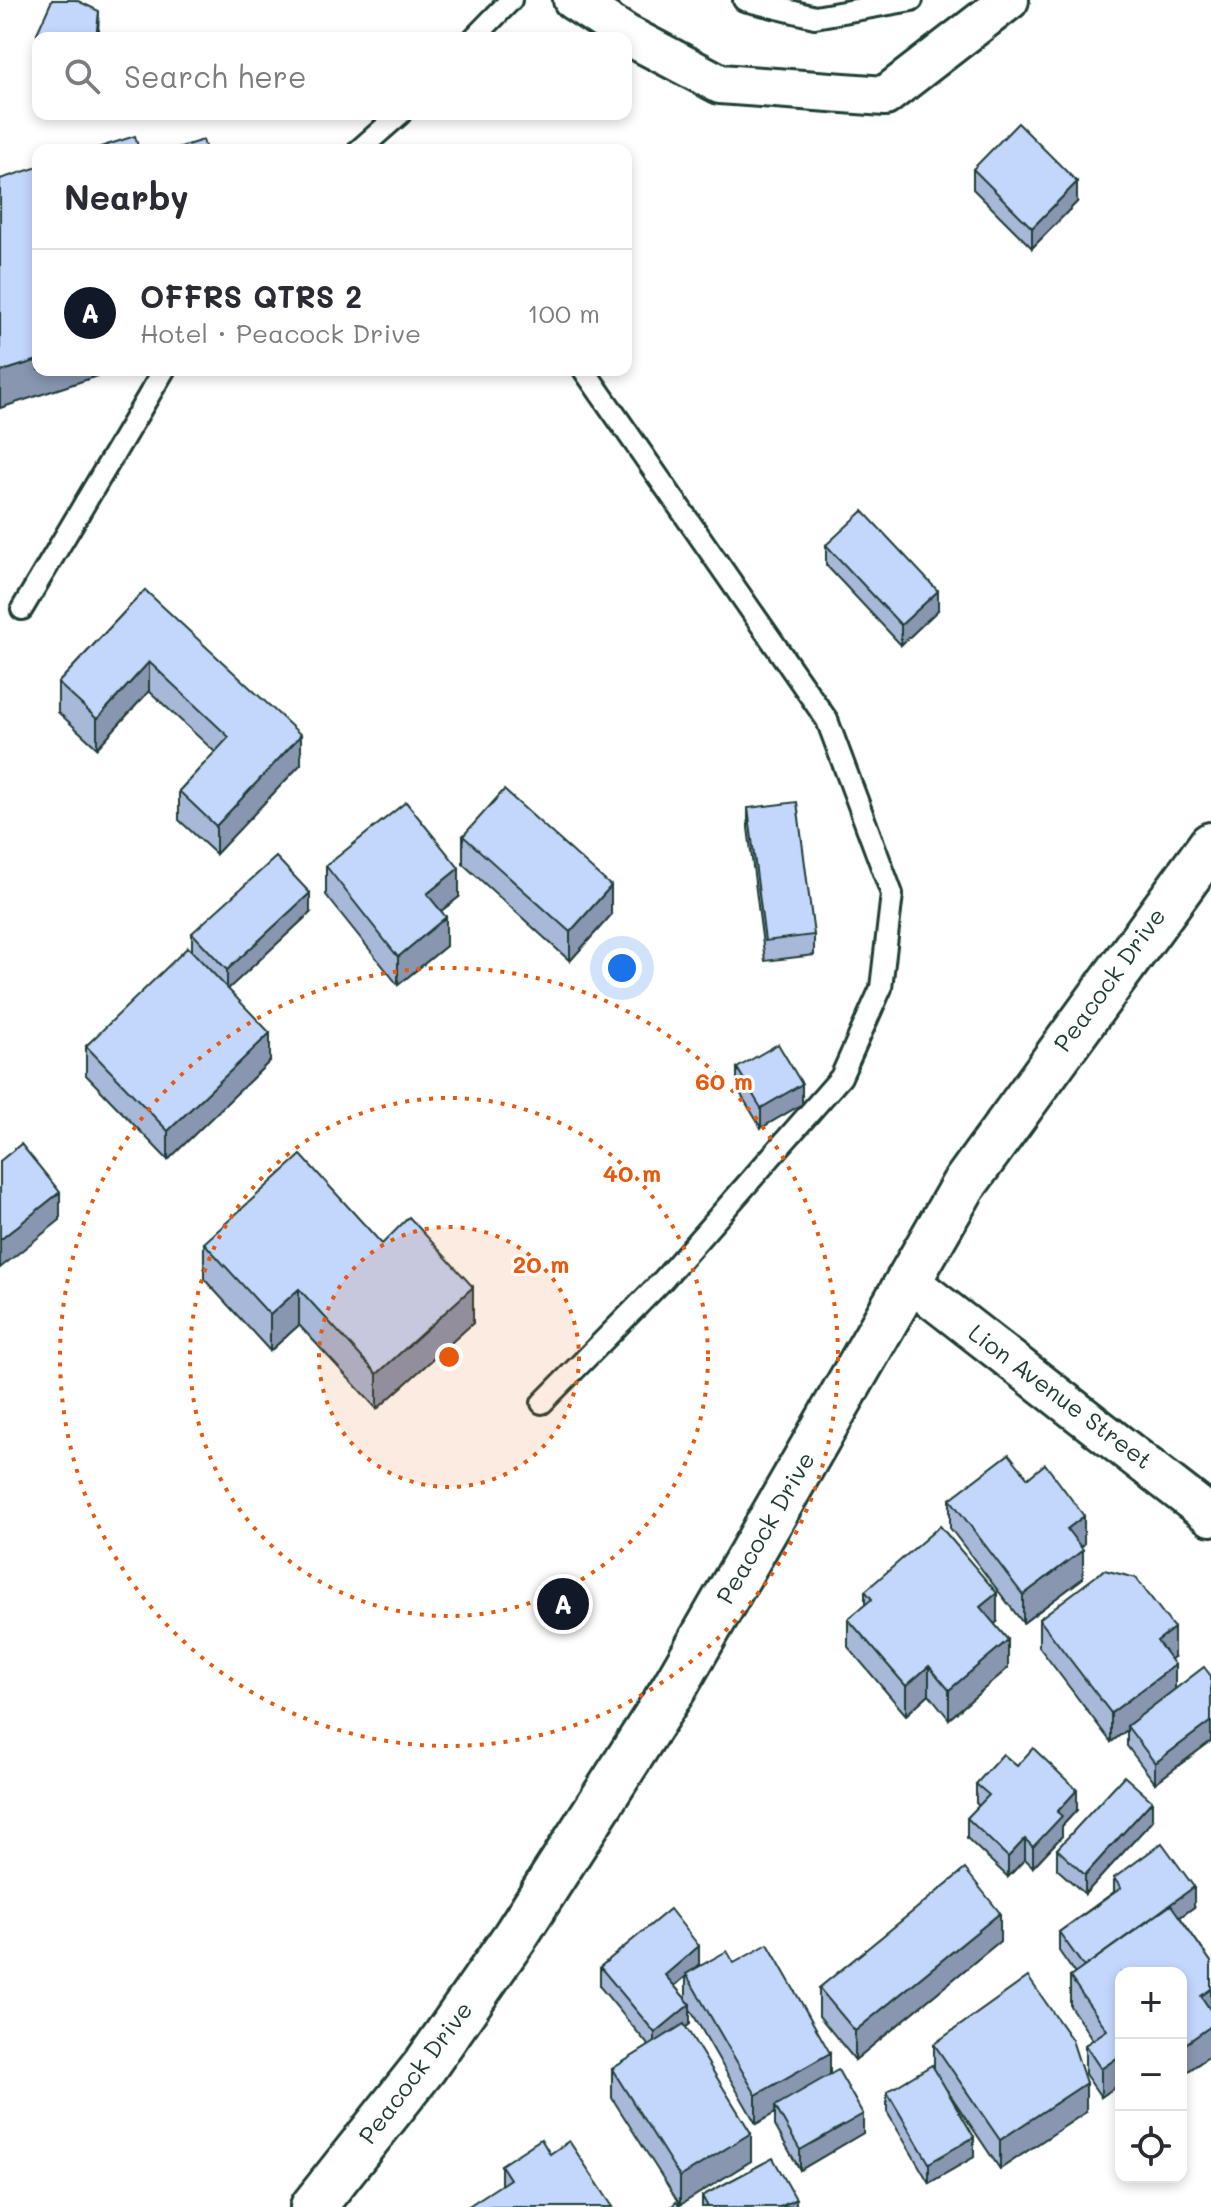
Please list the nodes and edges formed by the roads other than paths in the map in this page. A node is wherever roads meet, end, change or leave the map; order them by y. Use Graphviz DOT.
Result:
graph roads {
  1 [pos="511,0"];
  2 [pos="744,0"];
  3 [pos="912,0"];
  4 [pos="1009,0"];
  5 [pos="589,3"];
  6 [pos="480,32"];
  7 [pos="623,32"];
  8 [pos="632,38"];
  9 [pos="394,120"];
  10 [pos="381,134"];
  11 [pos="367,144"];
  12 [pos="390,144"];
  13 [pos="160,376"];
  14 [pos="588,376"];
  15 [pos="22,609"];
  16 [pos="1211,845"];
  17 [pos="908,1280"];
  18 [pos="542,1403"];
  19 [pos="1211,1516"];
  20 [pos="313,2207"];
  1 -- 6 [label="lane"];
  2 -- 3 [label="lane"];
  4 -- 8 [label="street"];
  5 -- 7 [label="street"];
  9 -- 10 [label="lane"];
  10 -- 11 [label="lane"];
  10 -- 12 [label="lane"];
  13 -- 15 [label="lane"];
  14 -- 18 [label="lane"];
  16 -- 17 [label="street, Peacock Drive"];
  17 -- 19 [label="street, Lion Avenue Street"];
  17 -- 20 [label="street, Peacock Drive"];
}
